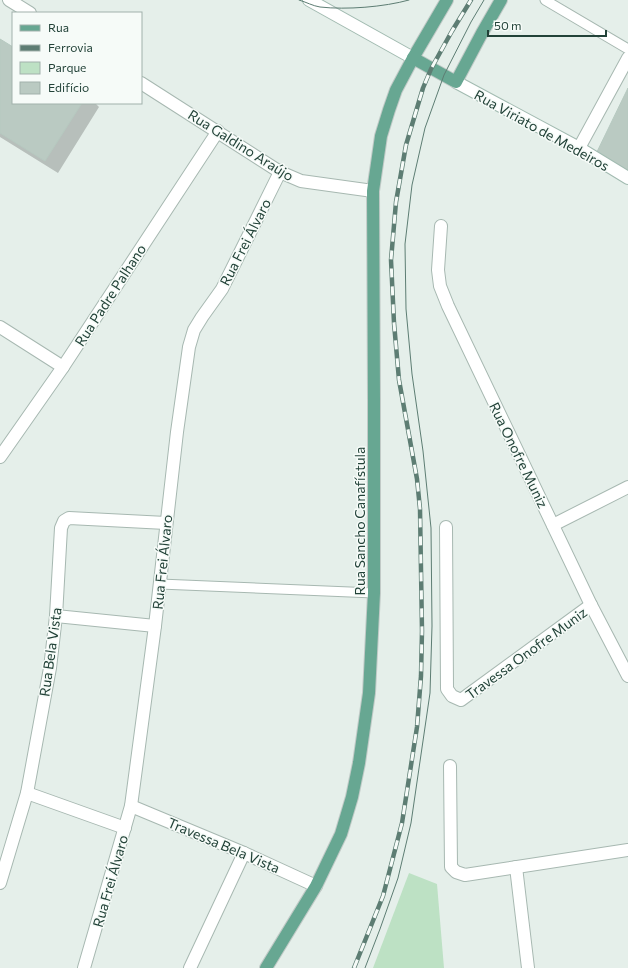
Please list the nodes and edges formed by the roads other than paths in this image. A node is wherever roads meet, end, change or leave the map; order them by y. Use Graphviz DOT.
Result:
graph roads {
  1 [pos="9,0"];
  2 [pos="309,0"];
  3 [pos="447,0"];
  4 [pos="501,0"];
  5 [pos="545,0"];
  6 [pos="28,12"];
  7 [pos="628,49"];
  8 [pos="413,58"];
  9 [pos="628,58"];
  10 [pos="456,82"];
  11 [pos="142,84"];
  12 [pos="218,131"];
  13 [pos="579,148"];
  14 [pos="280,172"];
  15 [pos="628,178"];
  16 [pos="373,191"];
  17 [pos="441,226"];
  18 [pos="0,327"];
  19 [pos="63,367"];
  20 [pos="0,457"];
  21 [pos="628,487"];
  22 [pos="166,523"];
  23 [pos="553,525"];
  24 [pos="446,527"];
  25 [pos="160,584"];
  26 [pos="374,593"];
  27 [pos="591,605"];
  28 [pos="56,616"];
  29 [pos="155,626"];
  30 [pos="628,676"];
  31 [pos="450,766"];
  32 [pos="27,793"];
  33 [pos="131,806"];
  34 [pos="125,828"];
  35 [pos="628,850"];
  36 [pos="244,853"];
  37 [pos="516,867"];
  38 [pos="0,883"];
  39 [pos="316,886"];
  40 [pos="84,968"];
  41 [pos="190,968"];
  42 [pos="266,968"];
  43 [pos="528,968"];
  1 -- 6 [label="street"];
  2 -- 8 [label="street"];
  3 -- 8 [label="main road, Rua Sancho Canafístula"];
  4 -- 10 [label="main road"];
  5 -- 7 [label="lane"];
  8 -- 10 [label="main road"];
  8 -- 16 [label="main road, Rua Sancho Canafístula"];
  9 -- 13 [label="street"];
  10 -- 13 [label="street, Rua Viriato de Medeiros"];
  11 -- 12 [label="street, Rua Galdino Araújo"];
  12 -- 14 [label="street, Rua Galdino Araújo"];
  12 -- 19 [label="street, Rua Padre Palhano"];
  13 -- 15 [label="street, Rua Viriato de Medeiros"];
  14 -- 16 [label="street, Rua Galdino Araújo"];
  14 -- 22 [label="street, Rua Frei Álvaro"];
  16 -- 26 [label="main road, Rua Sancho Canafístula"];
  17 -- 23 [label="street, Rua Onofre Muniz"];
  18 -- 19 [label="street"];
  19 -- 20 [label="street, Rua Padre Palhano"];
  21 -- 23 [label="street"];
  22 -- 25 [label="street, Rua Frei Álvaro"];
  22 -- 28 [label="street, Rua Bela Vista"];
  23 -- 27 [label="street, Rua Onofre Muniz"];
  24 -- 27 [label="street, Travessa Onofre Muniz"];
  25 -- 26 [label="lane"];
  25 -- 29 [label="street, Rua Frei Álvaro"];
  26 -- 39 [label="main road, Rua Sancho Canafístula"];
  27 -- 30 [label="street, Rua Onofre Muniz"];
  28 -- 29 [label="street"];
  28 -- 32 [label="street, Rua Bela Vista"];
  29 -- 33 [label="street, Rua Frei Álvaro"];
  31 -- 37 [label="street"];
  32 -- 34 [label="street"];
  32 -- 38 [label="street, Rua Bela Vista"];
  33 -- 34 [label="street, Rua Frei Álvaro"];
  33 -- 36 [label="street, Travessa Bela Vista"];
  34 -- 40 [label="street, Rua Frei Álvaro"];
  35 -- 37 [label="street"];
  36 -- 39 [label="street, Travessa Bela Vista"];
  36 -- 41 [label="street"];
  37 -- 43 [label="street"];
  39 -- 42 [label="main road, Rua Sancho Canafístula"];
}
